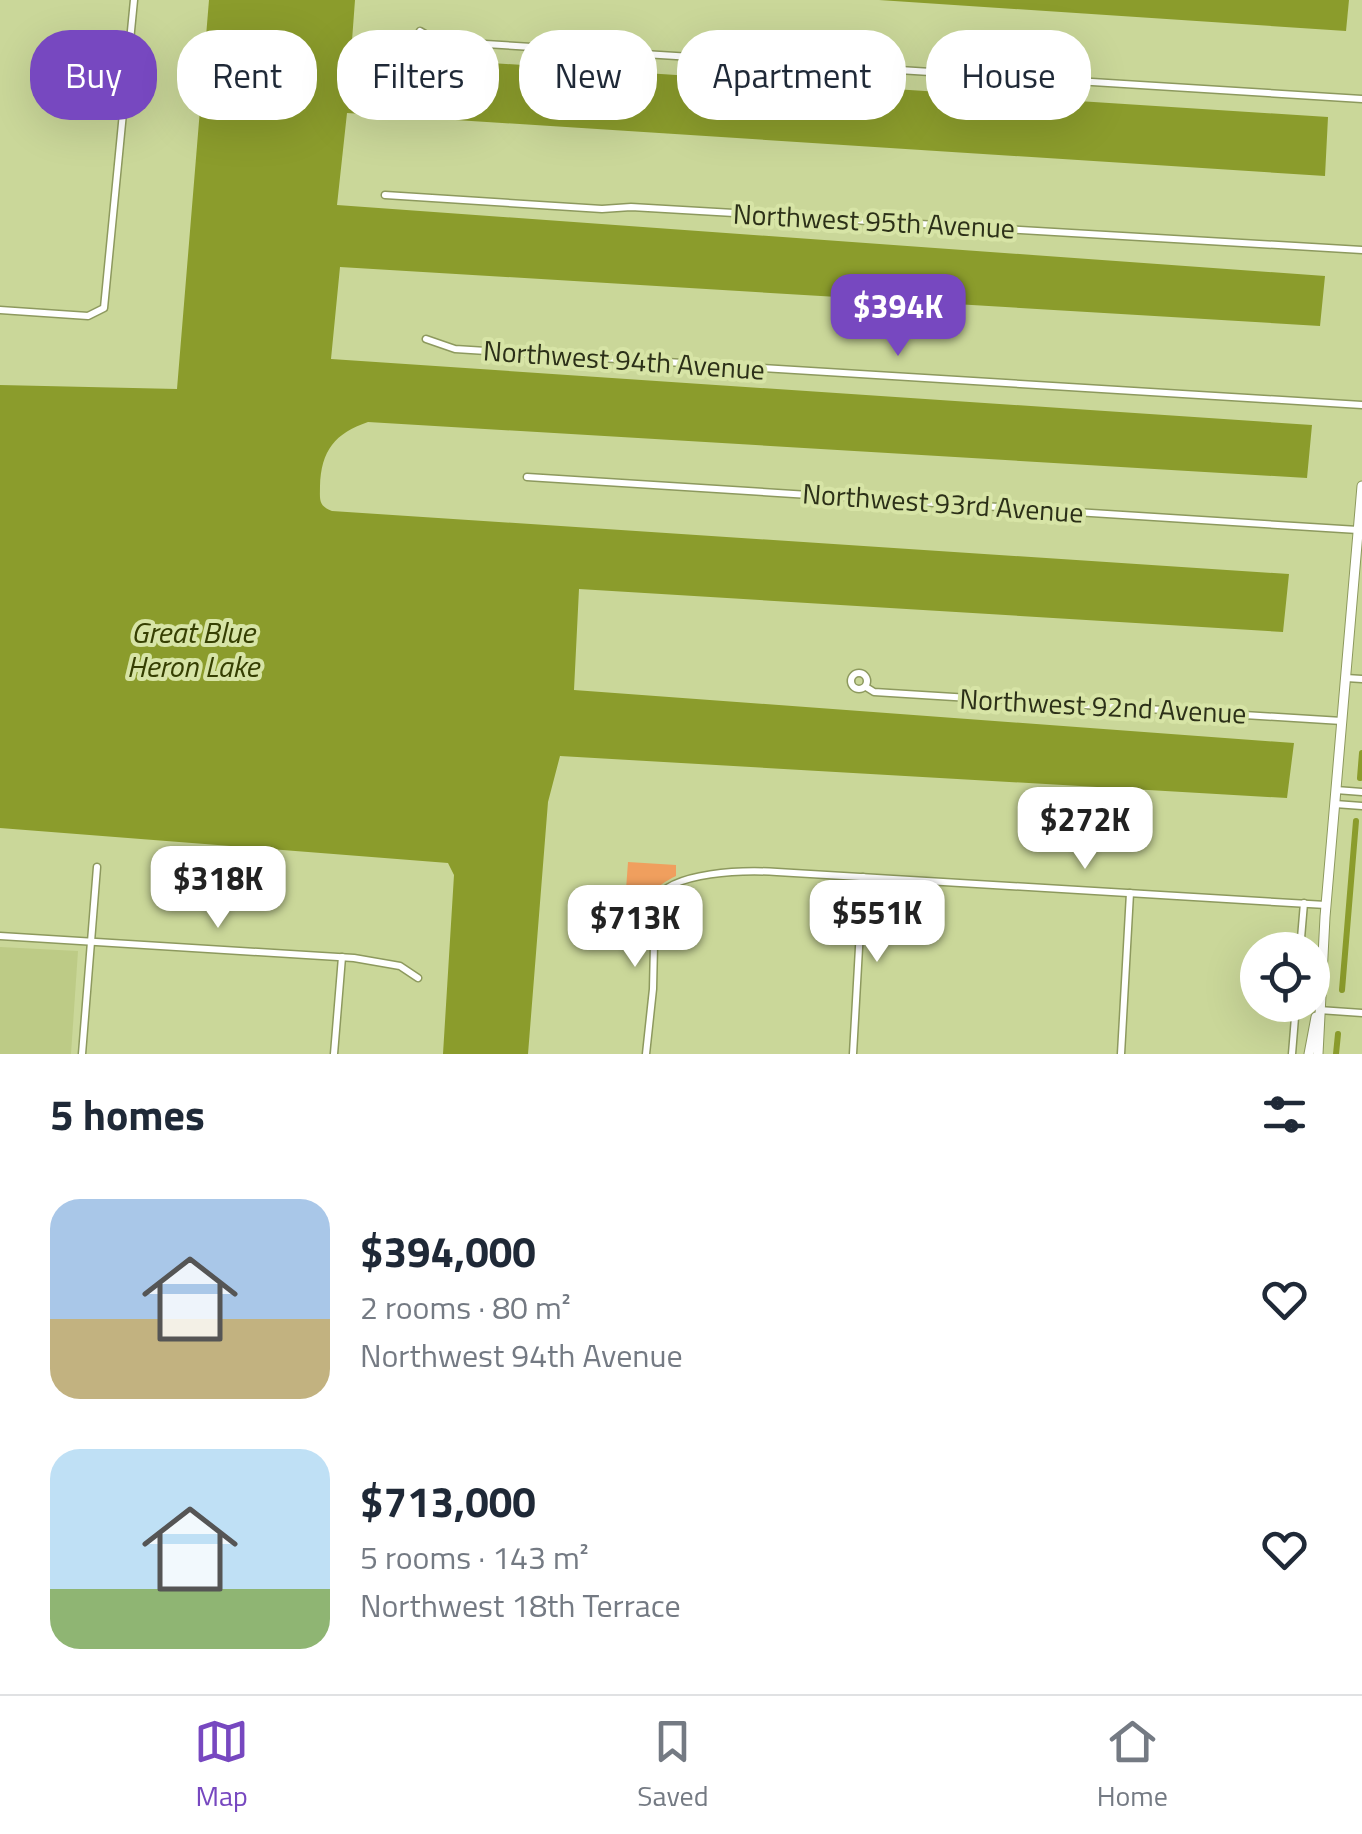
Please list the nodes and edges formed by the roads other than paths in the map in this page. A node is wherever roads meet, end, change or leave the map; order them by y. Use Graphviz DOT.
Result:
graph roads {
  1 [pos="134,0"];
  2 [pos="499,45"];
  3 [pos="1362,99"];
  4 [pos="385,195"];
  5 [pos="1362,250"];
  6 [pos="0,310"];
  7 [pos="426,339"];
  8 [pos="1362,405"];
  9 [pos="527,477"];
  10 [pos="1362,486"];
  11 [pos="1358,530"];
  12 [pos="1345,678"];
  13 [pos="1362,679"];
  14 [pos="866,687"];
  15 [pos="1342,722"];
  16 [pos="1336,790"];
  17 [pos="1362,792"];
  18 [pos="1335,804"];
  19 [pos="1362,806"];
  20 [pos="97,867"];
  21 [pos="863,877"];
  22 [pos="1130,893"];
  23 [pos="1304,904"];
  24 [pos="1326,905"];
  25 [pos="1302,932"];
  26 [pos="1324,932"];
  27 [pos="0,936"];
  28 [pos="91,941"];
  29 [pos="342,957"];
  30 [pos="418,978"];
  31 [pos="1330,1011"];
  32 [pos="1362,1013"];
  33 [pos="1295,1022"];
  34 [pos="1316,1022"];
  35 [pos="1318,1022"];
  36 [pos="82,1054"];
  37 [pos="334,1054"];
  38 [pos="646,1054"];
  39 [pos="853,1054"];
  40 [pos="1121,1054"];
  41 [pos="1292,1054"];
  42 [pos="1310,1054"];
  43 [pos="1318,1054"];
  1 -- 6 [label="street"];
  2 -- 3 [label="street"];
  4 -- 5 [label="street, Northwest 95th Avenue"];
  7 -- 8 [label="street, Northwest 94th Avenue"];
  9 -- 11 [label="street, Northwest 93rd Avenue"];
  10 -- 11 [label="main road"];
  11 -- 12 [label="main road"];
  12 -- 13 [label="street"];
  12 -- 15 [label="main road"];
  14 -- 15 [label="street, Northwest 92nd Avenue"];
  15 -- 16 [label="main road"];
  16 -- 17 [label="street"];
  16 -- 18 [label="main road"];
  18 -- 19 [label="street"];
  18 -- 24 [label="main road"];
  20 -- 28 [label="street"];
  21 -- 22 [label="street"];
  21 -- 38 [label="street"];
  21 -- 39 [label="street"];
  22 -- 23 [label="street"];
  22 -- 40 [label="street"];
  23 -- 24 [label="street"];
  23 -- 25 [label="street"];
  24 -- 26 [label="main road"];
  27 -- 28 [label="street"];
  28 -- 29 [label="street"];
  28 -- 36 [label="street"];
  29 -- 30 [label="street"];
  29 -- 37 [label="street"];
  31 -- 32 [label="street"];
  33 -- 41 [label="street"];
  34 -- 42 [label="main road"];
  35 -- 43 [label="main road"];
}
